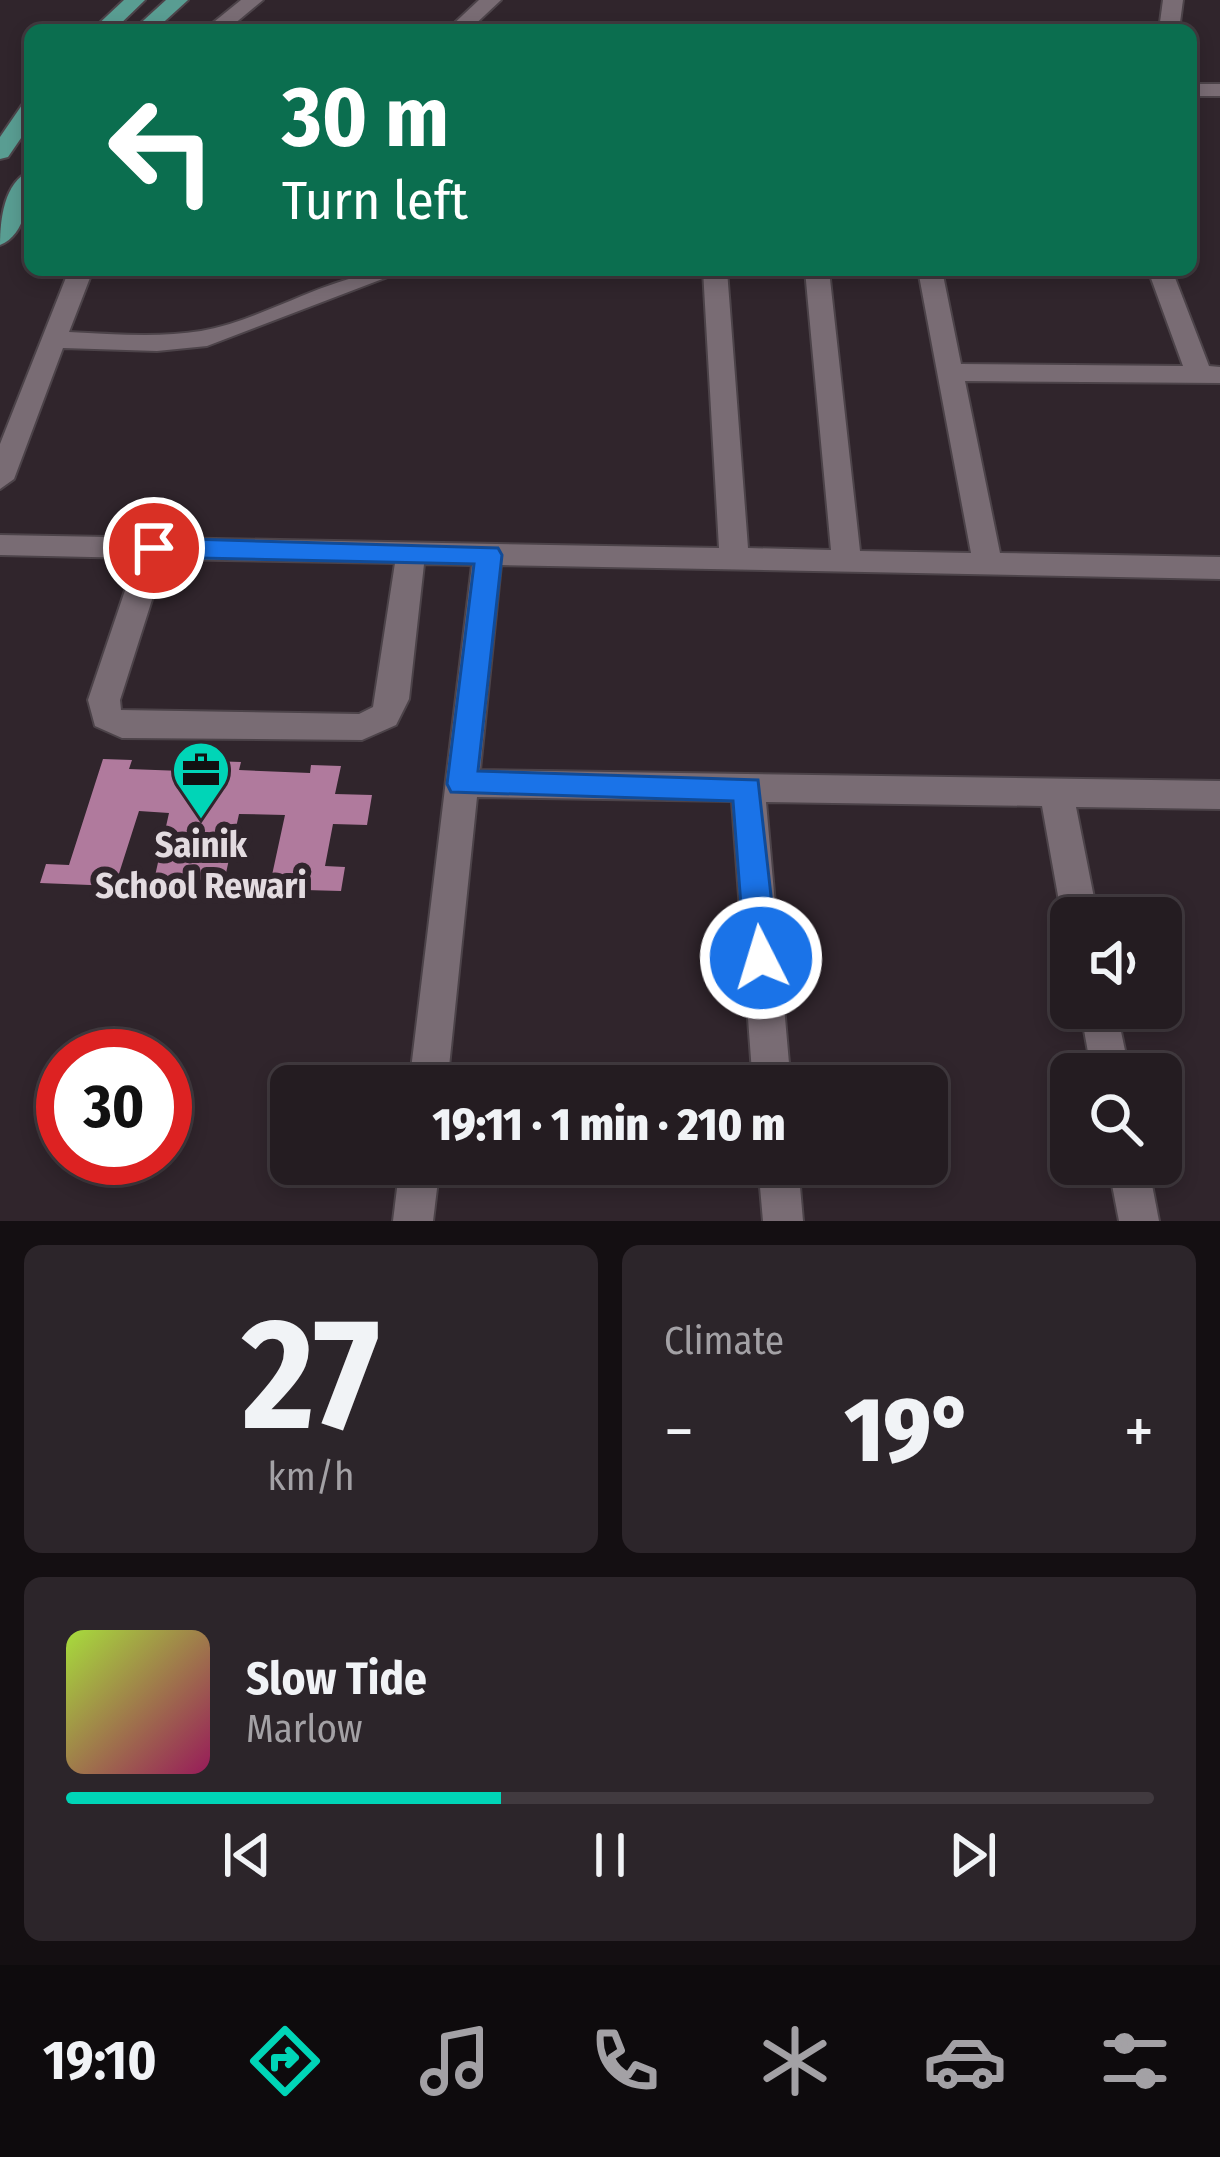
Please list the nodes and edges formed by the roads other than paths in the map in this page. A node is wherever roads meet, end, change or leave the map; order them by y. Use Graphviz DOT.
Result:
graph roads {
  1 [pos="135,0"];
  2 [pos="178,0"];
  3 [pos="253,0"];
  4 [pos="491,0"];
  5 [pos="109,24"];
  6 [pos="150,24"];
  7 [pos="222,24"];
  8 [pos="464,24"];
  9 [pos="24,118"];
  10 [pos="0,152"];
  11 [pos="24,190"];
  12 [pos="0,238"];
  13 [pos="79,276"];
  14 [pos="378,276"];
  15 [pos="715,276"];
  16 [pos="818,276"];
  17 [pos="931,276"];
  18 [pos="1163,276"];
  19 [pos="54,340"];
  20 [pos="947,372"];
  21 [pos="1209,375"];
  22 [pos="0,479"];
  23 [pos="0,545"];
  24 [pos="154,548"];
  25 [pos="411,553"];
  26 [pos="488,555"];
  27 [pos="734,560"];
  28 [pos="848,561"];
  29 [pos="987,561"];
  30 [pos="1220,568"];
  31 [pos="462,784"];
  32 [pos="748,789"];
  33 [pos="1056,791"];
  34 [pos="1220,795"];
  35 [pos="1076,897"];
  36 [pos="430,1065"];
  37 [pos="770,1065"];
  38 [pos="417,1185"];
  39 [pos="780,1185"];
  40 [pos="1132,1185"];
  41 [pos="413,1221"];
  42 [pos="783,1221"];
  43 [pos="1139,1221"];
  1 -- 5 [label="main road"];
  2 -- 6 [label="main road"];
  3 -- 7 [label="street"];
  4 -- 8 [label="street"];
  9 -- 10 [label="main road"];
  11 -- 12 [label="main road"];
  13 -- 19 [label="street"];
  14 -- 19 [label="street"];
  15 -- 27 [label="street"];
  16 -- 28 [label="street"];
  17 -- 20 [label="street"];
  18 -- 21 [label="street"];
  19 -- 22 [label="street"];
  20 -- 21 [label="street"];
  20 -- 29 [label="street"];
  23 -- 24 [label="street"];
  24 -- 25 [label="street"];
  24 -- 25 [label="street"];
  25 -- 26 [label="street"];
  26 -- 27 [label="street"];
  26 -- 31 [label="street"];
  27 -- 28 [label="street"];
  28 -- 29 [label="street"];
  29 -- 30 [label="street"];
  31 -- 32 [label="street"];
  31 -- 36 [label="street"];
  32 -- 33 [label="street"];
  32 -- 37 [label="street"];
  33 -- 34 [label="street"];
  33 -- 35 [label="street"];
  38 -- 41 [label="street"];
  39 -- 42 [label="street"];
  40 -- 43 [label="street"];
}
